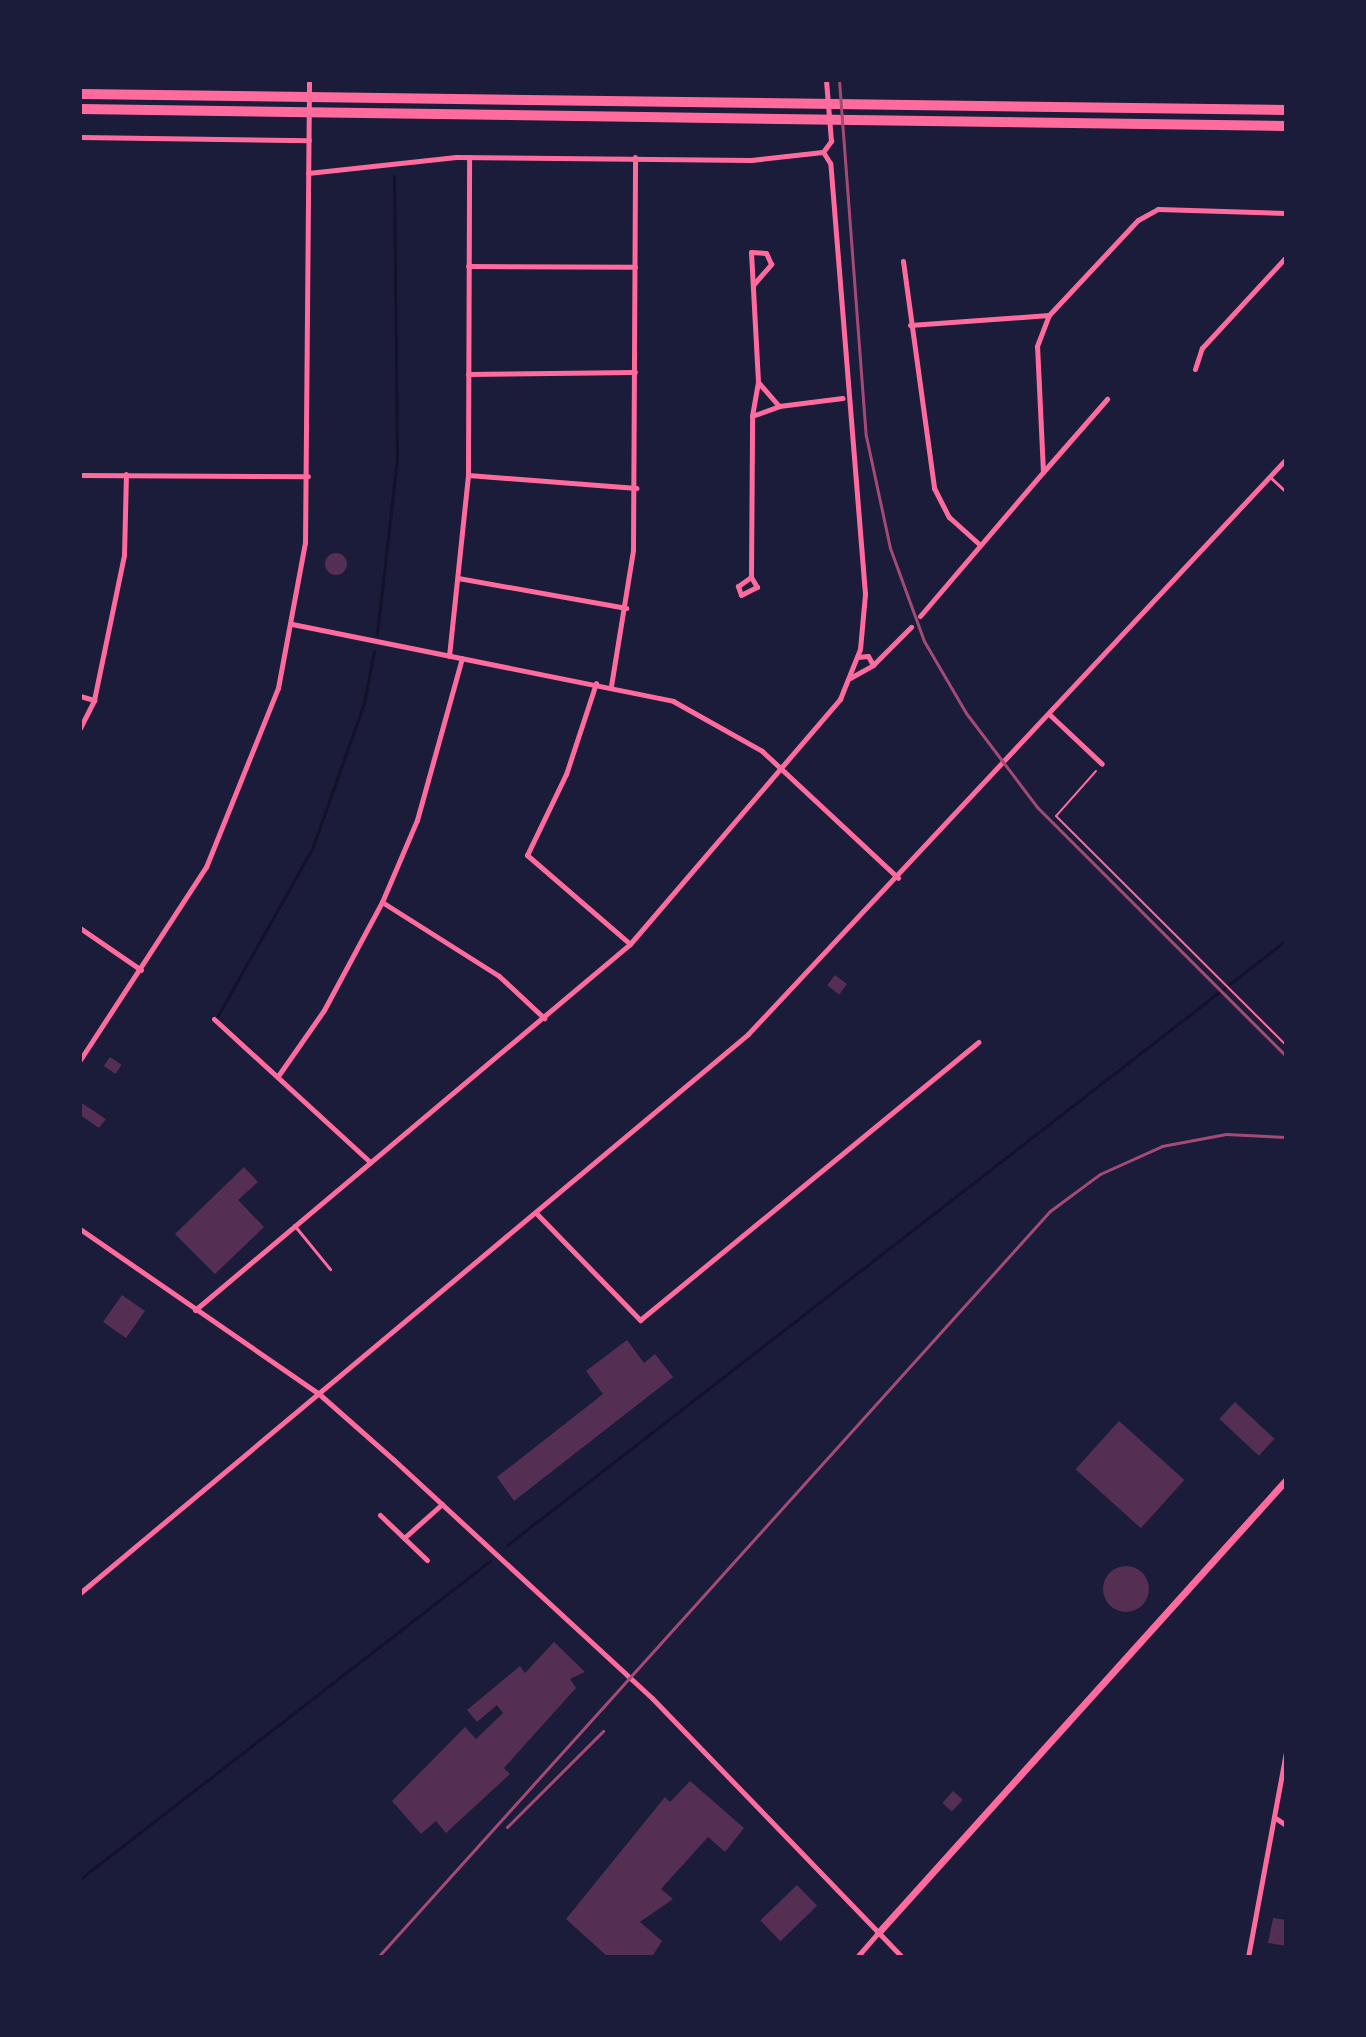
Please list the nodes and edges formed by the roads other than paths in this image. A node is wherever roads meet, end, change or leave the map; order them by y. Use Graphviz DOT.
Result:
graph roads {
  1 [pos="309,80"];
  2 [pos="826,80"];
  3 [pos="80,94"];
  4 [pos="80,109"];
  5 [pos="1286,110"];
  6 [pos="1286,126"];
  7 [pos="80,137"];
  8 [pos="309,140"];
  9 [pos="823,152"];
  10 [pos="469,157"];
  11 [pos="635,157"];
  12 [pos="308,173"];
  13 [pos="1286,213"];
  14 [pos="1286,257"];
  15 [pos="903,261"];
  16 [pos="468,266"];
  17 [pos="635,267"];
  18 [pos="753,285"];
  19 [pos="1049,315"];
  20 [pos="910,325"];
  21 [pos="1195,369"];
  22 [pos="635,372"];
  23 [pos="468,374"];
  24 [pos="758,382"];
  25 [pos="843,398"];
  26 [pos="1107,399"];
  27 [pos="779,406"];
  28 [pos="752,416"];
  29 [pos="1286,459"];
  30 [pos="1043,472"];
  31 [pos="126,474"];
  32 [pos="80,475"];
  33 [pos="468,475"];
  34 [pos="308,476"];
  35 [pos="1270,477"];
  36 [pos="636,488"];
  37 [pos="1286,492"];
  38 [pos="979,544"];
  39 [pos="751,577"];
  40 [pos="458,578"];
  41 [pos="626,608"];
  42 [pos="920,616"];
  43 [pos="292,624"];
  44 [pos="911,627"];
  45 [pos="449,656"];
  46 [pos="857,657"];
  47 [pos="462,658"];
  48 [pos="873,665"];
  49 [pos="849,679"];
  50 [pos="596,683"];
  51 [pos="611,686"];
  52 [pos="80,696"];
  53 [pos="94,700"];
  54 [pos="1050,715"];
  55 [pos="80,728"];
  56 [pos="1102,764"];
  57 [pos="782,770"];
  58 [pos="898,878"];
  59 [pos="382,902"];
  60 [pos="80,928"];
  61 [pos="630,944"];
  62 [pos="141,970"];
  63 [pos="544,1018"];
  64 [pos="214,1019"];
  65 [pos="978,1042"];
  66 [pos="80,1060"];
  67 [pos="278,1076"];
  68 [pos="370,1162"];
  69 [pos="537,1214"];
  70 [pos="294,1225"];
  71 [pos="80,1229"];
  72 [pos="330,1269"];
  73 [pos="195,1310"];
  74 [pos="318,1393"];
  75 [pos="1286,1480"];
  76 [pos="442,1504"];
  77 [pos="380,1515"];
  78 [pos="404,1538"];
  79 [pos="427,1560"];
  80 [pos="80,1593"];
  81 [pos="1286,1752"];
  82 [pos="1274,1817"];
  83 [pos="1286,1825"];
  84 [pos="878,1933"];
  85 [pos="857,1957"];
  86 [pos="902,1957"];
  87 [pos="1248,1957"];
  1 -- 8 [label="street"];
  2 -- 9 [label="street"];
  3 -- 5 [label="highway"];
  4 -- 6 [label="highway"];
  7 -- 8 [label="street"];
  8 -- 12 [label="street"];
  9 -- 11 [label="street"];
  9 -- 25 [label="street"];
  10 -- 11 [label="street"];
  10 -- 12 [label="street"];
  10 -- 16 [label="street"];
  11 -- 17 [label="street"];
  12 -- 34 [label="street"];
  13 -- 19 [label="street"];
  14 -- 21 [label="street"];
  15 -- 20 [label="street"];
  16 -- 17 [label="street"];
  16 -- 23 [label="street"];
  17 -- 22 [label="street"];
  18 -- 18 [label="street"];
  18 -- 24 [label="street"];
  19 -- 20 [label="street"];
  19 -- 30 [label="street"];
  20 -- 38 [label="street"];
  22 -- 23 [label="street"];
  22 -- 36 [label="street"];
  23 -- 33 [label="street"];
  24 -- 27 [label="street"];
  24 -- 28 [label="street"];
  25 -- 27 [label="street"];
  25 -- 46 [label="street"];
  26 -- 30 [label="street"];
  27 -- 28 [label="street"];
  28 -- 39 [label="street"];
  29 -- 35 [label="street"];
  30 -- 38 [label="street"];
  31 -- 32 [label="street"];
  31 -- 34 [label="street"];
  31 -- 53 [label="street"];
  33 -- 36 [label="street"];
  33 -- 40 [label="street"];
  34 -- 43 [label="street"];
  35 -- 37 [label="lane"];
  35 -- 54 [label="street"];
  36 -- 41 [label="street"];
  38 -- 42 [label="street"];
  40 -- 41 [label="street"];
  40 -- 45 [label="street"];
  41 -- 51 [label="street"];
  43 -- 45 [label="street"];
  43 -- 62 [label="street"];
  44 -- 48 [label="street"];
  45 -- 47 [label="street"];
  46 -- 48 [label="street"];
  46 -- 49 [label="street"];
  47 -- 50 [label="street"];
  47 -- 59 [label="street"];
  48 -- 49 [label="street"];
  49 -- 57 [label="street"];
  50 -- 51 [label="street"];
  50 -- 61 [label="street"];
  51 -- 57 [label="street"];
  52 -- 53 [label="street"];
  53 -- 55 [label="street"];
  54 -- 56 [label="street"];
  54 -- 58 [label="street"];
  57 -- 58 [label="street"];
  57 -- 61 [label="street"];
  58 -- 69 [label="street"];
  59 -- 63 [label="street"];
  59 -- 67 [label="street"];
  60 -- 62 [label="street"];
  61 -- 63 [label="street"];
  62 -- 66 [label="street"];
  63 -- 68 [label="street"];
  64 -- 67 [label="street"];
  65 -- 69 [label="street"];
  67 -- 68 [label="street"];
  68 -- 70 [label="street"];
  69 -- 74 [label="street"];
  70 -- 72 [label="lane"];
  70 -- 73 [label="street"];
  71 -- 73 [label="street"];
  73 -- 74 [label="street"];
  74 -- 76 [label="street"];
  74 -- 80 [label="street"];
  75 -- 84 [label="street"];
  76 -- 78 [label="street"];
  76 -- 84 [label="street"];
  77 -- 78 [label="street"];
  78 -- 79 [label="street"];
  81 -- 82 [label="street"];
  82 -- 83 [label="street"];
  82 -- 87 [label="street"];
  84 -- 85 [label="street"];
  84 -- 86 [label="street"];
}
